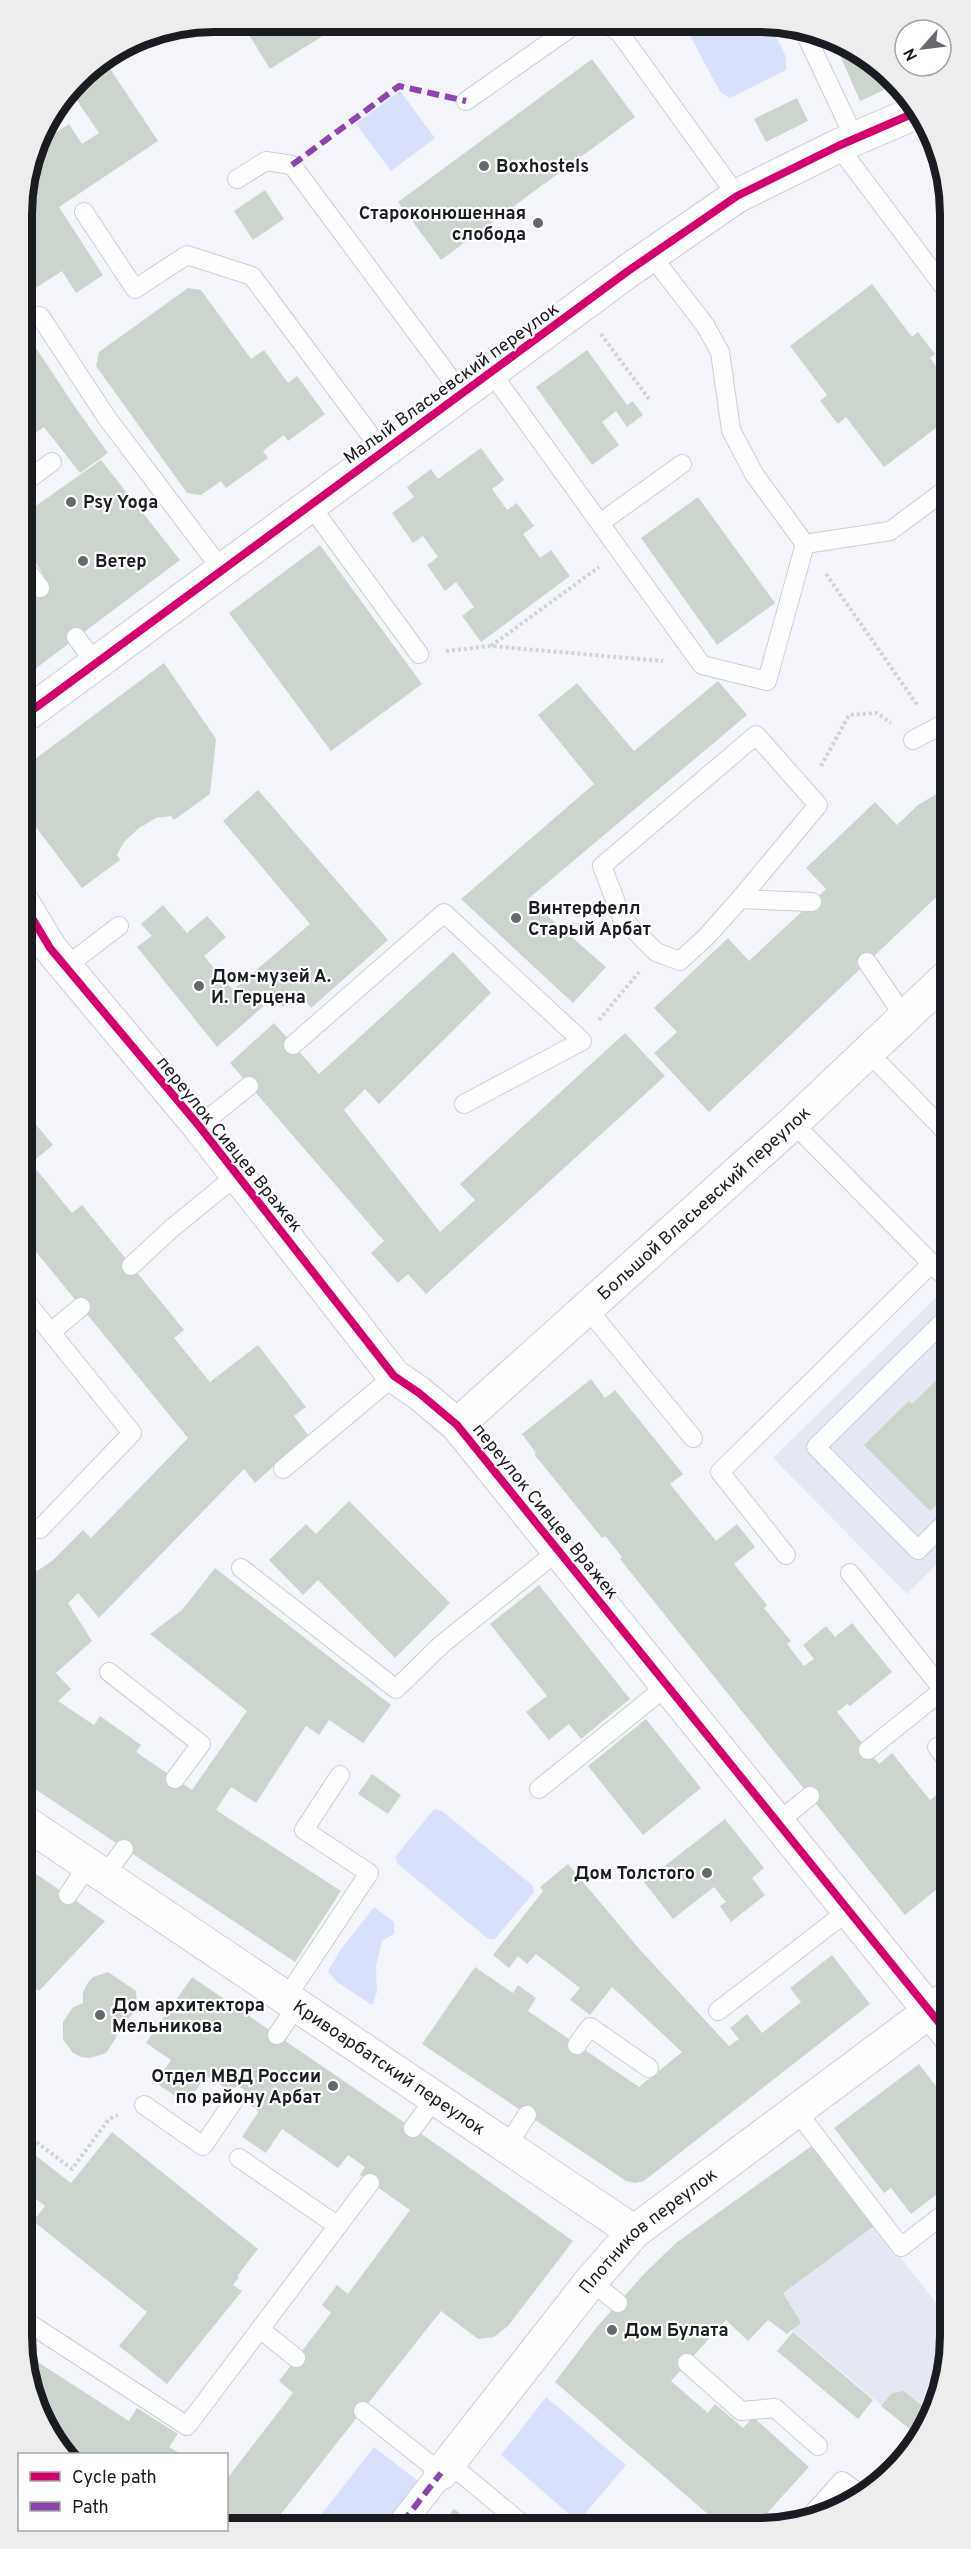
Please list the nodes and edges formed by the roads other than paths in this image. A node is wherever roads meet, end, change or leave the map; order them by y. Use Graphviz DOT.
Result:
graph roads {
  1 [pos="566,31"];
  2 [pos="618,31"];
  3 [pos="807,39"];
  4 [pos="466,101"];
  5 [pos="910,115"];
  6 [pos="847,142"];
  7 [pos="237,178"];
  8 [pos="737,196"];
  9 [pos="84,212"];
  10 [pos="651,255"];
  11 [pos="940,281"];
  12 [pos="40,316"];
  13 [pos="491,372"];
  14 [pos="462,394"];
  15 [pos="383,452"];
  16 [pos="52,462"];
  17 [pos="682,464"];
  18 [pos="32,477"];
  19 [pos="940,493"];
  20 [pos="310,506"];
  21 [pos="600,524"];
  22 [pos="805,544"];
  23 [pos="222,570"];
  24 [pos="32,577"];
  25 [pos="40,588"];
  26 [pos="76,637"];
  27 [pos="419,654"];
  28 [pos="96,664"];
  29 [pos="32,711"];
  30 [pos="939,726"];
  31 [pos="913,740"];
  32 [pos="740,899"];
  33 [pos="812,902"];
  34 [pos="32,924"];
  35 [pos="119,926"];
  36 [pos="867,962"];
  37 [pos="65,967"];
  38 [pos="940,984"];
  39 [pos="904,1016"];
  40 [pos="293,1045"];
  41 [pos="867,1051"];
  42 [pos="249,1086"];
  43 [pos="464,1104"];
  44 [pos="793,1123"];
  45 [pos="940,1125"];
  46 [pos="199,1126"];
  47 [pos="237,1175"];
  48 [pos="931,1264"];
  49 [pos="131,1266"];
  50 [pos="940,1273"];
  51 [pos="81,1307"];
  52 [pos="31,1308"];
  53 [pos="586,1308"];
  54 [pos="939,1325"];
  55 [pos="51,1332"];
  56 [pos="394,1376"];
  57 [pos="457,1425"];
  58 [pos="693,1438"];
  59 [pos="283,1469"];
  60 [pos="31,1528"];
  61 [pos="939,1529"];
  62 [pos="559,1550"];
  63 [pos="786,1555"];
  64 [pos="241,1568"];
  65 [pos="850,1573"];
  66 [pos="109,1672"];
  67 [pos="668,1685"];
  68 [pos="939,1685"];
  69 [pos="939,1693"];
  70 [pos="868,1750"];
  71 [pos="340,1774"];
  72 [pos="175,1779"];
  73 [pos="539,1789"];
  74 [pos="810,1796"];
  75 [pos="778,1822"];
  76 [pos="31,1827"];
  77 [pos="124,1848"];
  78 [pos="96,1870"];
  79 [pos="68,1895"];
  80 [pos="849,1910"];
  81 [pos="291,2002"];
  82 [pos="718,2011"];
  83 [pos="939,2011"];
  84 [pos="939,2016"];
  85 [pos="277,2036"];
  86 [pos="577,2045"];
  87 [pos="649,2068"];
  88 [pos="237,2096"];
  89 [pos="435,2098"];
  90 [pos="144,2105"];
  91 [pos="795,2109"];
  92 [pos="527,2115"];
  93 [pos="413,2128"];
  94 [pos="507,2146"];
  95 [pos="239,2158"];
  96 [pos="370,2183"];
  97 [pos="939,2218"];
  98 [pos="338,2226"];
  99 [pos="634,2232"];
  100 [pos="591,2281"];
  101 [pos="618,2303"];
  102 [pos="31,2325"];
  103 [pos="260,2330"];
  104 [pos="296,2358"];
  105 [pos="687,2363"];
  106 [pos="363,2411"];
  107 [pos="818,2446"];
  108 [pos="446,2469"];
  109 [pos="854,2490"];
  110 [pos="819,2507"];
  111 [pos="406,2518"];
  112 [pos="514,2518"];
  1 -- 4 [label="lane"];
  2 -- 8 [label="lane"];
  3 -- 6 [label="lane"];
  5 -- 6 [label="street, Малый Власьевский переулок"];
  6 -- 8 [label="street, Малый Власьевский переулок"];
  6 -- 11 [label="lane"];
  7 -- 14 [label="lane"];
  8 -- 10 [label="street, Малый Власьевский переулок"];
  9 -- 15 [label="lane"];
  10 -- 13 [label="street, Малый Власьевский переулок"];
  10 -- 22 [label="lane"];
  12 -- 23 [label="lane"];
  13 -- 14 [label="street, Малый Власьевский переулок"];
  13 -- 21 [label="lane"];
  14 -- 15 [label="street, Малый Власьевский переулок"];
  15 -- 20 [label="street, Малый Власьевский переулок"];
  16 -- 18 [label="lane"];
  17 -- 21 [label="lane"];
  19 -- 22 [label="lane"];
  20 -- 23 [label="street, Малый Власьевский переулок"];
  20 -- 27 [label="lane"];
  21 -- 22 [label="lane"];
  23 -- 28 [label="street, Малый Власьевский переулок"];
  24 -- 25 [label="lane"];
  26 -- 28 [label="lane"];
  28 -- 29 [label="street, Малый Власьевский переулок"];
  30 -- 31 [label="lane"];
  32 -- 32 [label="lane"];
  32 -- 33 [label="lane"];
  34 -- 37 [label="street, переулок Сивцев Вражек"];
  35 -- 37 [label="lane"];
  36 -- 39 [label="lane"];
  37 -- 46 [label="street, переулок Сивцев Вражек"];
  38 -- 39 [label="street, Большой Власьевский переулок"];
  39 -- 41 [label="street, Большой Власьевский переулок"];
  40 -- 43 [label="lane"];
  41 -- 44 [label="street, Большой Власьевский переулок"];
  41 -- 45 [label="lane"];
  42 -- 46 [label="lane"];
  44 -- 48 [label="lane"];
  44 -- 53 [label="street, Большой Власьевский переулок"];
  46 -- 47 [label="street, переулок Сивцев Вражек"];
  47 -- 49 [label="lane"];
  47 -- 56 [label="street, переулок Сивцев Вражек"];
  48 -- 50 [label="lane"];
  48 -- 63 [label="lane"];
  51 -- 55 [label="lane"];
  52 -- 55 [label="lane"];
  53 -- 57 [label="street, Большой Власьевский переулок"];
  53 -- 58 [label="lane"];
  54 -- 61 [label="lane"];
  55 -- 60 [label="lane"];
  56 -- 57 [label="street, переулок Сивцев Вражек"];
  56 -- 59 [label="lane"];
  57 -- 62 [label="street, переулок Сивцев Вражек"];
  62 -- 64 [label="lane"];
  62 -- 67 [label="street, переулок Сивцев Вражек"];
  65 -- 68 [label="lane"];
  66 -- 72 [label="lane"];
  67 -- 73 [label="lane"];
  67 -- 75 [label="street, переулок Сивцев Вражек"];
  69 -- 70 [label="lane"];
  71 -- 81 [label="lane"];
  74 -- 75 [label="lane"];
  75 -- 80 [label="street, переулок Сивцев Вражек"];
  76 -- 78 [label="street, Кривоарбатский переулок"];
  77 -- 78 [label="lane"];
  78 -- 79 [label="lane"];
  78 -- 81 [label="street, Кривоарбатский переулок"];
  80 -- 82 [label="lane"];
  80 -- 83 [label="street, переулок Сивцев Вражек"];
  81 -- 85 [label="lane"];
  81 -- 89 [label="street, Кривоарбатский переулок"];
  84 -- 91 [label="street, Плотников переулок"];
  86 -- 87 [label="lane"];
  88 -- 90 [label="lane"];
  89 -- 93 [label="lane"];
  89 -- 94 [label="street, Кривоарбатский переулок"];
  91 -- 97 [label="lane"];
  91 -- 99 [label="street, Плотников переулок"];
  92 -- 94 [label="lane"];
  94 -- 99 [label="street, Кривоарбатский переулок"];
  95 -- 98 [label="lane"];
  96 -- 98 [label="lane"];
  98 -- 103 [label="lane"];
  99 -- 100 [label="street, Плотников переулок"];
  100 -- 101 [label="lane"];
  100 -- 108 [label="street, Плотников переулок"];
  102 -- 103 [label="lane"];
  103 -- 104 [label="lane"];
  105 -- 107 [label="lane"];
  106 -- 108 [label="lane"];
  108 -- 111 [label="street, Плотников переулок"];
  108 -- 112 [label="lane"];
  109 -- 110 [label="lane"];
}
